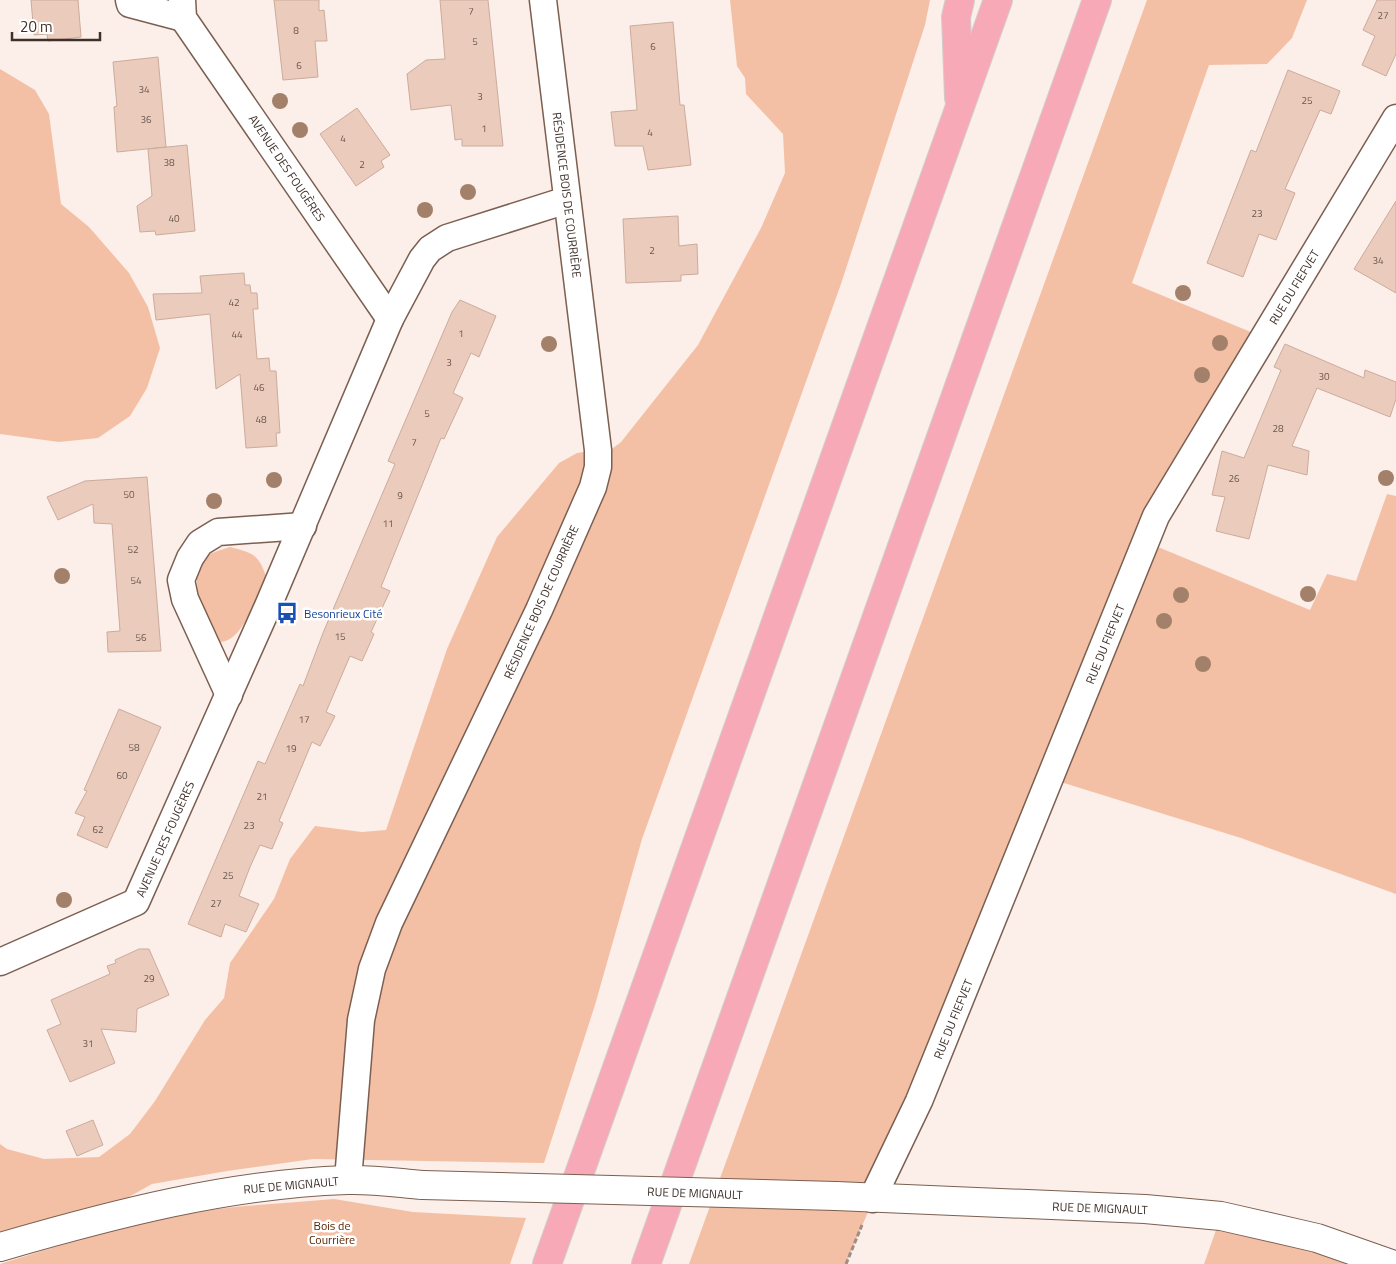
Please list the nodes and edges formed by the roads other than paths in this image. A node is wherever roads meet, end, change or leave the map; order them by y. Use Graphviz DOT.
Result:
graph roads {
  1 [pos="129,0"];
  2 [pos="543,0"];
  3 [pos="960,0"];
  4 [pos="998,0"];
  5 [pos="1097,0"];
  6 [pos="183,9"];
  7 [pos="959,113"];
  8 [pos="1396,118"];
  9 [pos="567,200"];
  10 [pos="390,319"];
  11 [pos="303,526"];
  12 [pos="230,695"];
  13 [pos="0,962"];
  14 [pos="348,1180"];
  15 [pos="872,1199"];
  16 [pos="0,1247"];
  17 [pos="547,1264"];
  18 [pos="646,1264"];
  19 [pos="1391,1264"];
  1 -- 6 [label="street, AVENUE DES FOUGÈRES"];
  2 -- 9 [label="street, RÉSIDENCE BOIS DE COURRIÈRE"];
  3 -- 7 [label="highway"];
  4 -- 7 [label="highway"];
  5 -- 18 [label="highway"];
  6 -- 10 [label="street, AVENUE DES FOUGÈRES"];
  7 -- 17 [label="highway"];
  8 -- 15 [label="street, RUE DU FIEFVET"];
  9 -- 10 [label="street, AVENUE DES FOUGÈRES"];
  9 -- 14 [label="street, RÉSIDENCE BOIS DE COURRIÈRE"];
  10 -- 11 [label="street, AVENUE DES FOUGÈRES"];
  11 -- 12 [label="street, AVENUE DES FOUGÈRES"];
  11 -- 12 [label="street"];
  12 -- 13 [label="street, AVENUE DES FOUGÈRES"];
  14 -- 15 [label="street, RUE DE MIGNAULT, bridge"];
  14 -- 16 [label="street, RUE DE MIGNAULT"];
  15 -- 19 [label="street, RUE DE MIGNAULT"];
}
